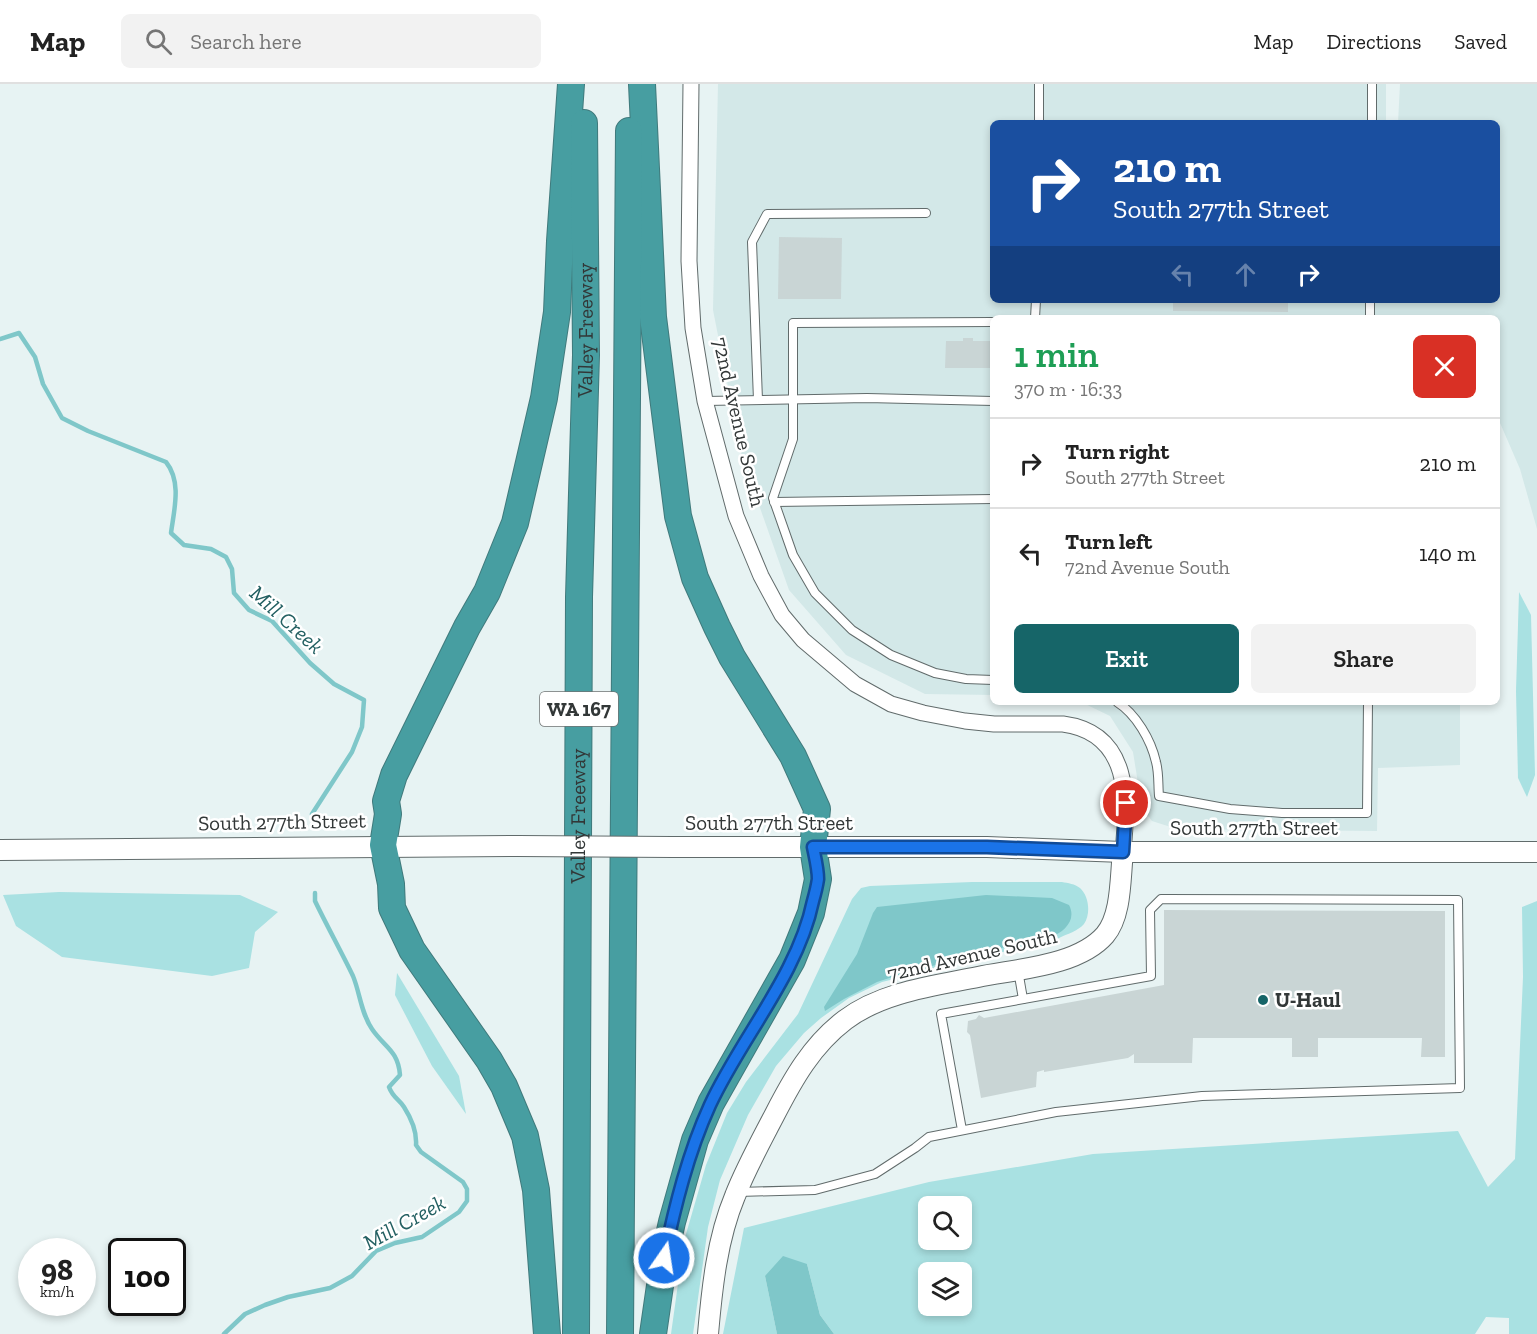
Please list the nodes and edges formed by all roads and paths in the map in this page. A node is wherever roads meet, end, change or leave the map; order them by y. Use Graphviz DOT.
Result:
graph roads {
  1 [pos="571,84"];
  2 [pos="585,84"];
  3 [pos="629,84"];
  4 [pos="642,84"];
  5 [pos="691,84"];
  6 [pos="1039,84"];
  7 [pos="1372,84"];
  8 [pos="1039,120"];
  9 [pos="1372,120"];
  10 [pos="926,213"];
  11 [pos="990,322"];
  12 [pos="758,400"];
  13 [pos="794,400"];
  14 [pos="705,401"];
  15 [pos="990,401"];
  16 [pos="990,499"];
  17 [pos="774,502"];
  18 [pos="990,680"];
  19 [pos="1121,705"];
  20 [pos="1368,705"];
  21 [pos="383,845"];
  22 [pos="813,847"];
  23 [pos="0,850"];
  24 [pos="1123,852"];
  25 [pos="1537,852"];
  26 [pos="1018,969"];
  27 [pos="1023,999"];
  28 [pos="962,1130"];
  29 [pos="737,1191"];
  30 [pos="547,1334"];
  31 [pos="576,1334"];
  32 [pos="620,1334"];
  33 [pos="653,1334"];
  34 [pos="708,1334"];
  1 -- 21 [label="highway"];
  2 -- 31 [label="highway, Valley Freeway / WA 167"];
  3 -- 32 [label="highway, Valley Freeway / WA 167"];
  4 -- 22 [label="highway"];
  5 -- 14 [label="street, 72nd Avenue South"];
  6 -- 8 [label="lane"];
  7 -- 9 [label="lane"];
  10 -- 12 [label="lane"];
  11 -- 13 [label="lane"];
  12 -- 13 [label="lane"];
  12 -- 14 [label="lane"];
  13 -- 15 [label="lane"];
  13 -- 17 [label="lane"];
  14 -- 24 [label="street, 72nd Avenue South"];
  16 -- 17 [label="lane"];
  17 -- 18 [label="lane"];
  19 -- 20 [label="lane"];
  21 -- 22 [label="main road, South 277th Street, bridge"];
  21 -- 23 [label="main road, South 277th Street"];
  21 -- 30 [label="highway"];
  22 -- 24 [label="main road, South 277th Street"];
  22 -- 33 [label="highway"];
  24 -- 25 [label="main road, South 277th Street"];
  24 -- 26 [label="main road, 72nd Avenue South"];
  26 -- 27 [label="lane"];
  26 -- 29 [label="main road, 72nd Avenue South"];
  27 -- 28 [label="lane"];
  27 -- 28 [label="lane"];
  28 -- 29 [label="lane"];
  29 -- 34 [label="main road, 72nd Avenue South"];
}
